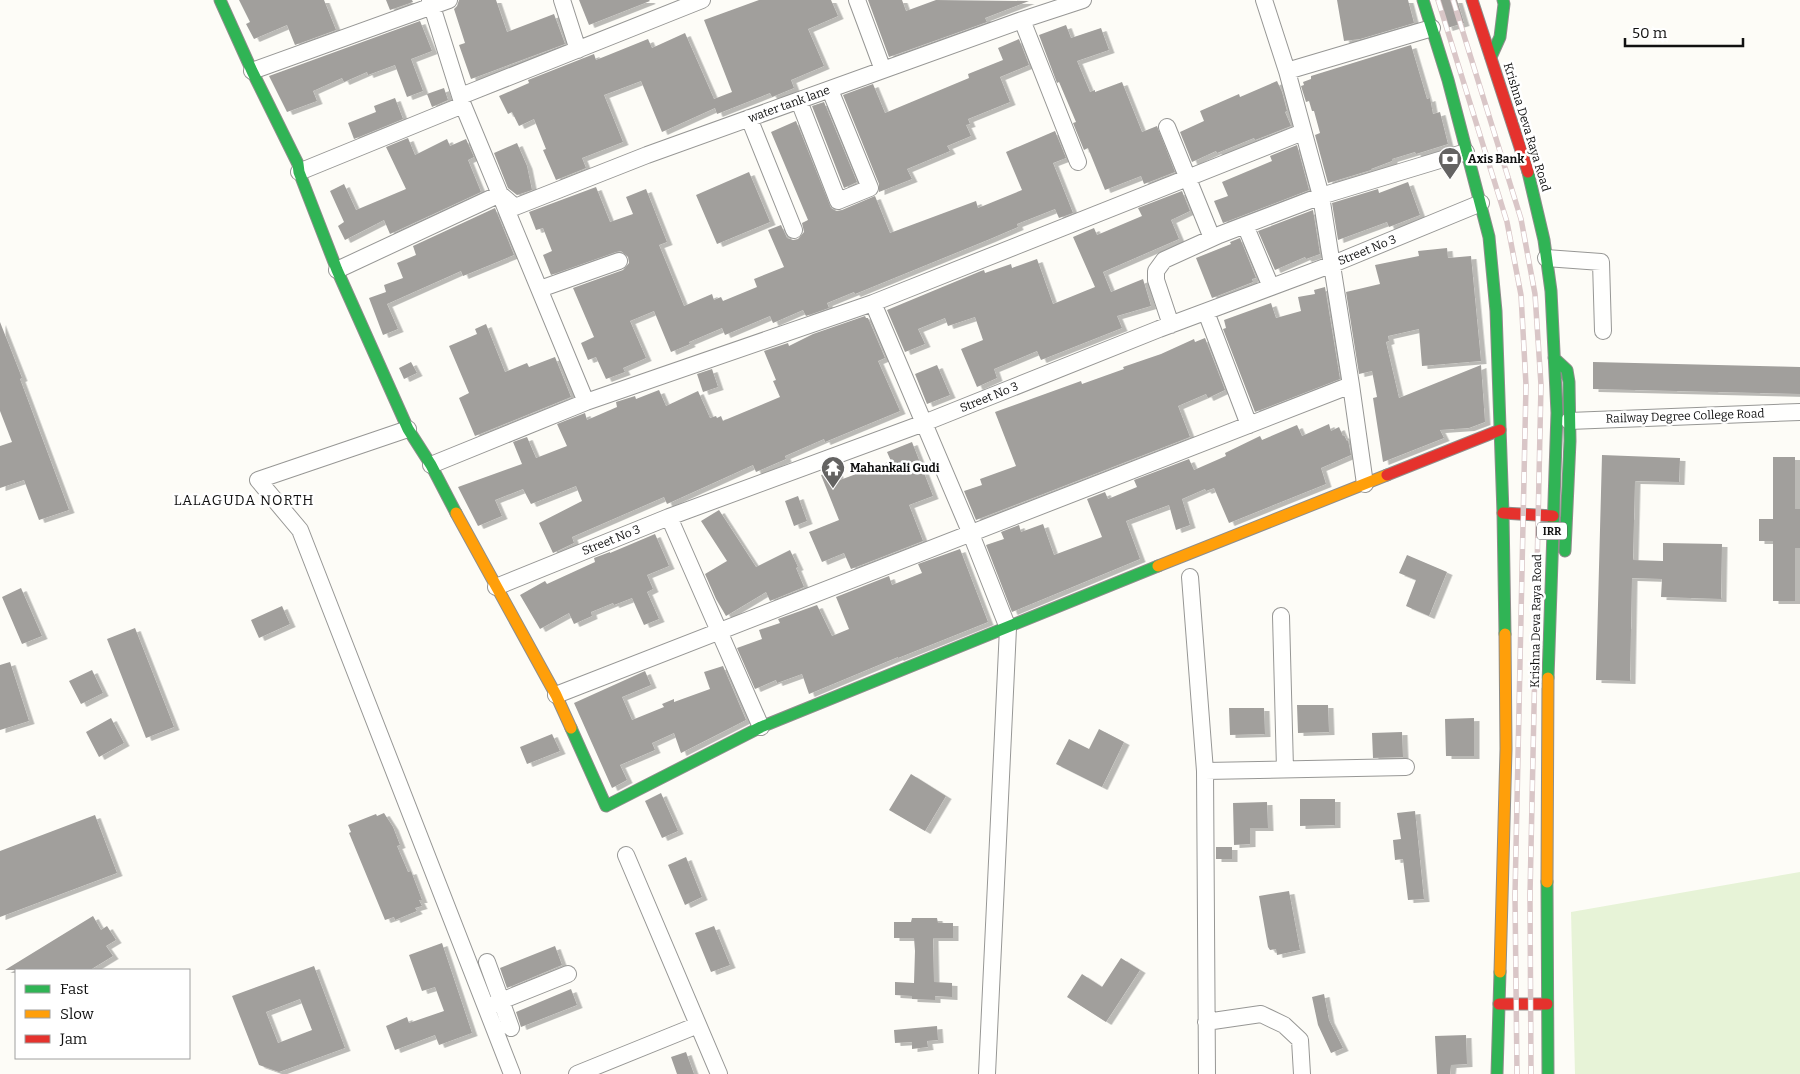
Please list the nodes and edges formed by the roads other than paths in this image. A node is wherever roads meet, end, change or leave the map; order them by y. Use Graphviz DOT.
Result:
graph roads {
  1 [pos="220,0"];
  2 [pos="449,0"];
  3 [pos="562,0"];
  4 [pos="702,0"];
  5 [pos="857,0"];
  6 [pos="1083,0"];
  7 [pos="1264,0"];
  8 [pos="1423,0"];
  9 [pos="1472,0"];
  10 [pos="1503,0"];
  11 [pos="431,3"];
  12 [pos="1057,4"];
  13 [pos="1022,20"];
  14 [pos="1432,28"];
  15 [pos="578,50"];
  16 [pos="1491,57"];
  17 [pos="883,70"];
  18 [pos="252,71"];
  19 [pos="1286,71"];
  20 [pos="834,88"];
  21 [pos="462,101"];
  22 [pos="799,101"];
  23 [pos="763,120"];
  24 [pos="1167,127"];
  25 [pos="1302,132"];
  26 [pos="1466,152"];
  27 [pos="1078,162"];
  28 [pos="299,172"];
  29 [pos="1188,178"];
  30 [pos="500,194"];
  31 [pos="881,194"];
  32 [pos="1321,196"];
  33 [pos="1482,203"];
  34 [pos="1245,225"];
  35 [pos="794,230"];
  36 [pos="1212,238"];
  37 [pos="1546,258"];
  38 [pos="619,261"];
  39 [pos="1332,264"];
  40 [pos="338,270"];
  41 [pos="1270,287"];
  42 [pos="540,289"];
  43 [pos="872,304"];
  44 [pos="1206,312"];
  45 [pos="1171,325"];
  46 [pos="1603,331"];
  47 [pos="1554,358"];
  48 [pos="1351,385"];
  49 [pos="586,402"];
  50 [pos="1800,412"];
  51 [pos="1569,421"];
  52 [pos="924,422"];
  53 [pos="1249,425"];
  54 [pos="408,429"];
  55 [pos="1500,430"];
  56 [pos="431,465"];
  57 [pos="1365,484"];
  58 [pos="1503,514"];
  59 [pos="1553,516"];
  60 [pos="669,517"];
  61 [pos="971,534"];
  62 [pos="1564,560"];
  63 [pos="1190,577"];
  64 [pos="496,587"];
  65 [pos="1562,615"];
  66 [pos="1281,616"];
  67 [pos="1008,628"];
  68 [pos="720,631"];
  69 [pos="1548,657"];
  70 [pos="556,695"];
  71 [pos="761,727"];
  72 [pos="1406,767"];
  73 [pos="1285,769"];
  74 [pos="1206,771"];
  75 [pos="626,855"];
  76 [pos="487,962"];
  77 [pos="568,974"];
  78 [pos="493,1004"];
  79 [pos="1499,1004"];
  80 [pos="1547,1004"];
  81 [pos="1206,1022"];
  82 [pos="698,1025"];
  83 [pos="511,1028"];
  84 [pos="512,1074"];
  85 [pos="577,1074"];
  86 [pos="719,1074"];
  87 [pos="987,1074"];
  88 [pos="1207,1074"];
  89 [pos="1302,1074"];
  90 [pos="1497,1074"];
  91 [pos="1548,1074"];
  1 -- 18 [label="main road"];
  2 -- 11 [label="street"];
  3 -- 15 [label="street"];
  4 -- 15 [label="street"];
  5 -- 17 [label="street"];
  6 -- 12 [label="street, water tank lane"];
  7 -- 19 [label="street"];
  8 -- 14 [label="main road"];
  9 -- 16 [label="main road, Krishna Deva Raya Road / IRR"];
  10 -- 16 [label="main road"];
  11 -- 18 [label="street"];
  11 -- 21 [label="street"];
  12 -- 13 [label="street, water tank lane"];
  13 -- 17 [label="street, water tank lane"];
  13 -- 27 [label="street"];
  14 -- 19 [label="street"];
  14 -- 26 [label="main road"];
  15 -- 21 [label="street"];
  16 -- 37 [label="main road, Krishna Deva Raya Road / IRR"];
  17 -- 20 [label="street, water tank lane"];
  18 -- 28 [label="main road"];
  19 -- 25 [label="street"];
  20 -- 22 [label="street, water tank lane"];
  20 -- 22 [label="street"];
  20 -- 31 [label="street"];
  21 -- 28 [label="street"];
  21 -- 30 [label="street"];
  22 -- 23 [label="street, water tank lane"];
  23 -- 30 [label="street, water tank lane"];
  23 -- 35 [label="street"];
  24 -- 29 [label="street"];
  25 -- 29 [label="street"];
  25 -- 32 [label="street"];
  26 -- 32 [label="street"];
  26 -- 33 [label="main road"];
  28 -- 40 [label="main road"];
  29 -- 36 [label="street"];
  29 -- 43 [label="street"];
  30 -- 40 [label="street"];
  30 -- 42 [label="street"];
  32 -- 34 [label="street"];
  32 -- 39 [label="street"];
  33 -- 39 [label="street, Street No 3"];
  33 -- 55 [label="main road"];
  34 -- 36 [label="street"];
  34 -- 41 [label="street"];
  36 -- 45 [label="street"];
  37 -- 46 [label="street"];
  37 -- 47 [label="main road, Krishna Deva Raya Road / IRR"];
  38 -- 42 [label="street"];
  39 -- 41 [label="street, Street No 3"];
  39 -- 48 [label="street"];
  40 -- 54 [label="main road"];
  41 -- 44 [label="street, Street No 3"];
  42 -- 49 [label="street"];
  43 -- 49 [label="street"];
  43 -- 52 [label="street"];
  44 -- 45 [label="street, Street No 3"];
  44 -- 53 [label="street"];
  45 -- 52 [label="street, Street No 3"];
  47 -- 51 [label="main road"];
  47 -- 59 [label="main road, Krishna Deva Raya Road / IRR"];
  48 -- 53 [label="street"];
  48 -- 57 [label="street"];
  49 -- 56 [label="street"];
  50 -- 51 [label="street, Railway Degree College Road"];
  51 -- 62 [label="main road"];
  52 -- 60 [label="street, Street No 3"];
  52 -- 61 [label="street"];
  53 -- 61 [label="street"];
  54 -- 56 [label="main road"];
  54 -- 78 [label="street"];
  55 -- 57 [label="main road"];
  55 -- 58 [label="main road"];
  56 -- 64 [label="main road"];
  57 -- 67 [label="main road"];
  58 -- 59 [label="main road"];
  58 -- 79 [label="main road"];
  59 -- 69 [label="main road, Krishna Deva Raya Road / IRR"];
  60 -- 64 [label="street, Street No 3"];
  60 -- 68 [label="street"];
  61 -- 67 [label="street"];
  61 -- 68 [label="street"];
  63 -- 74 [label="street"];
  64 -- 70 [label="main road"];
  65 -- 69 [label="main road"];
  66 -- 73 [label="street"];
  67 -- 71 [label="main road"];
  67 -- 87 [label="street"];
  68 -- 70 [label="street"];
  68 -- 71 [label="street"];
  69 -- 80 [label="main road, Krishna Deva Raya Road / IRR"];
  70 -- 71 [label="main road"];
  72 -- 73 [label="street"];
  73 -- 74 [label="street"];
  74 -- 81 [label="street"];
  75 -- 82 [label="street"];
  76 -- 78 [label="street"];
  77 -- 78 [label="street"];
  78 -- 83 [label="street"];
  78 -- 84 [label="street"];
  79 -- 80 [label="main road"];
  79 -- 90 [label="main road"];
  80 -- 91 [label="main road, Krishna Deva Raya Road / IRR"];
  81 -- 88 [label="street"];
  81 -- 89 [label="street"];
  82 -- 85 [label="street"];
  82 -- 86 [label="street"];
}
